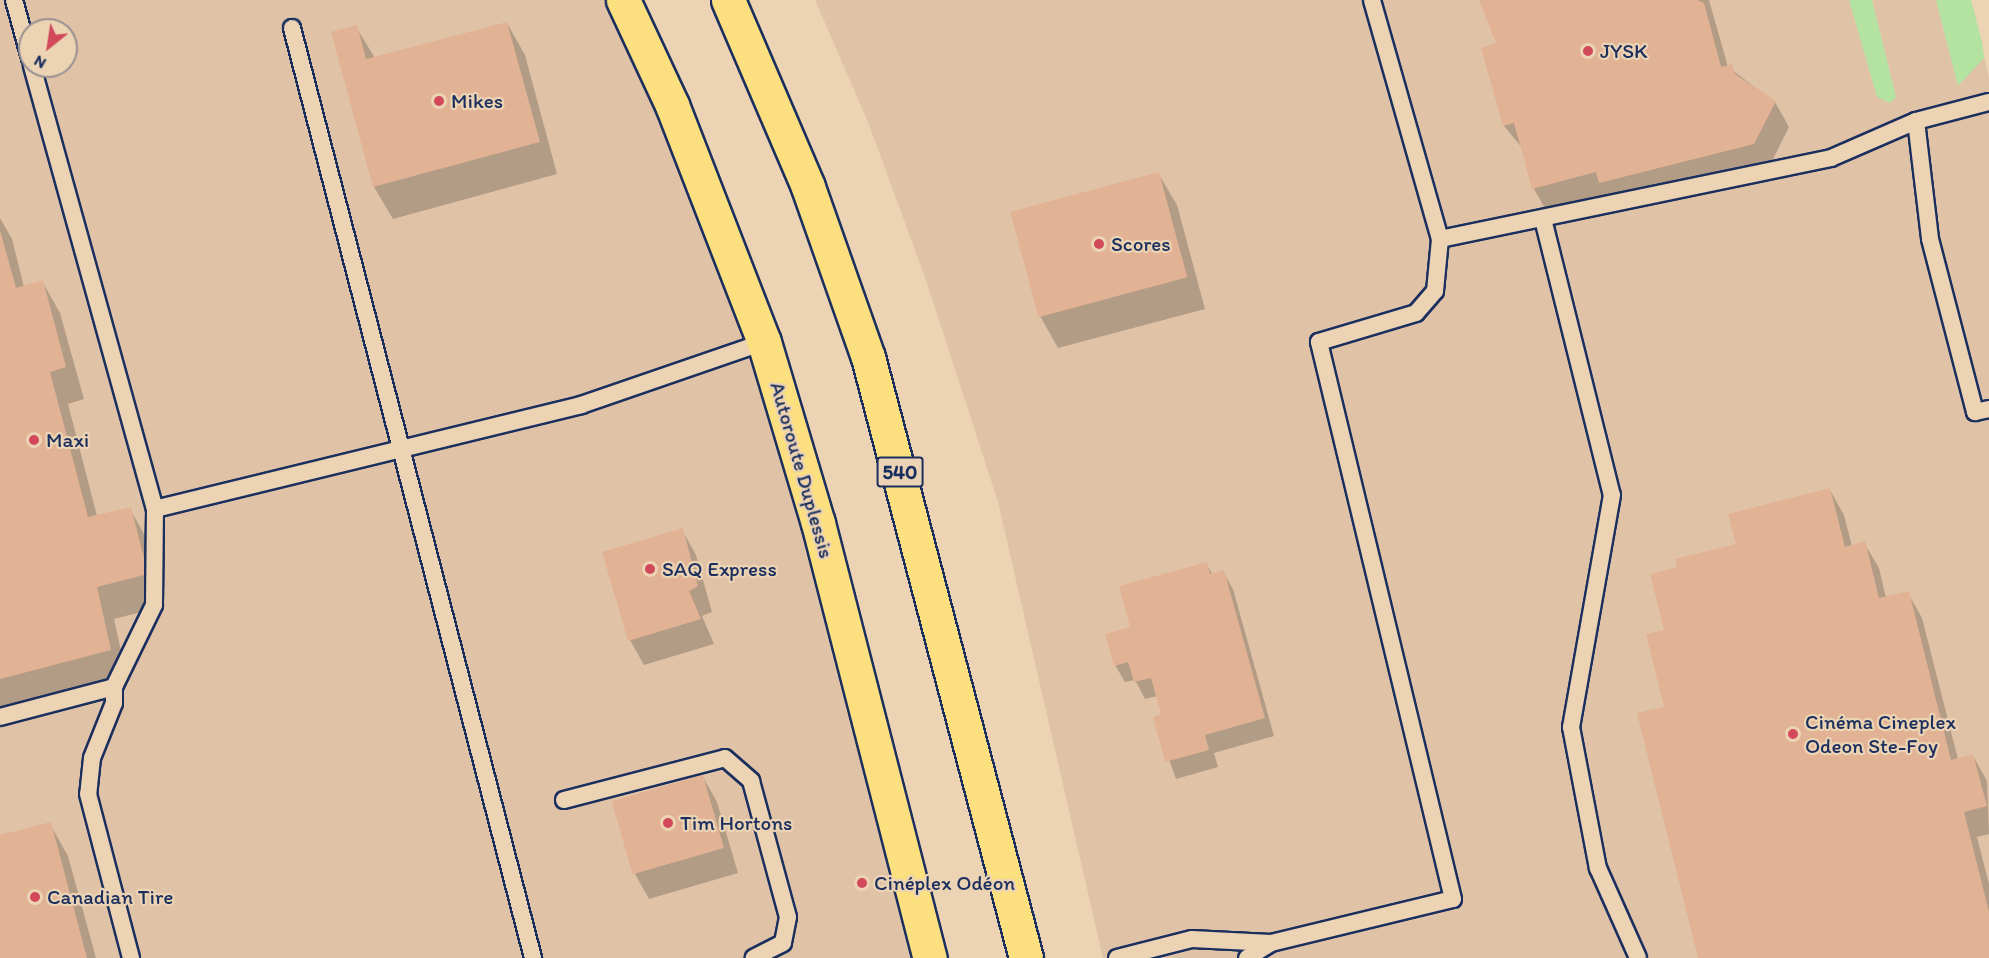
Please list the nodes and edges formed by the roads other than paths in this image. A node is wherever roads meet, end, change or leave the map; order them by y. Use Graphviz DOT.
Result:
graph roads {
  1 [pos="14,0"];
  2 [pos="623,0"];
  3 [pos="728,0"];
  4 [pos="1372,0"];
  5 [pos="19,18"];
  6 [pos="292,28"];
  7 [pos="35,78"];
  8 [pos="1989,102"];
  9 [pos="1916,121"];
  10 [pos="1543,219"];
  11 [pos="1440,239"];
  12 [pos="764,342"];
  13 [pos="1989,409"];
  14 [pos="399,449"];
  15 [pos="155,509"];
  16 [pos="114,687"];
  17 [pos="0,717"];
  18 [pos="564,800"];
  19 [pos="1271,944"];
  20 [pos="131,958"];
  21 [pos="533,958"];
  22 [pos="754,958"];
  23 [pos="930,958"];
  24 [pos="1026,958"];
  25 [pos="1117,958"];
  26 [pos="1247,958"];
  27 [pos="1638,958"];
  1 -- 5 [label="lane"];
  2 -- 12 [label="highway, Autoroute Duplessis"];
  3 -- 24 [label="highway, 540"];
  4 -- 11 [label="lane"];
  6 -- 14 [label="lane"];
  7 -- 15 [label="lane"];
  8 -- 9 [label="lane"];
  9 -- 10 [label="lane"];
  9 -- 13 [label="lane"];
  10 -- 11 [label="lane"];
  10 -- 27 [label="lane"];
  11 -- 19 [label="lane"];
  12 -- 14 [label="lane"];
  12 -- 23 [label="highway, Autoroute Duplessis"];
  14 -- 15 [label="lane"];
  14 -- 21 [label="lane"];
  15 -- 16 [label="lane"];
  16 -- 17 [label="lane"];
  16 -- 20 [label="lane"];
  18 -- 22 [label="lane"];
  19 -- 25 [label="lane"];
  19 -- 26 [label="lane"];
}
